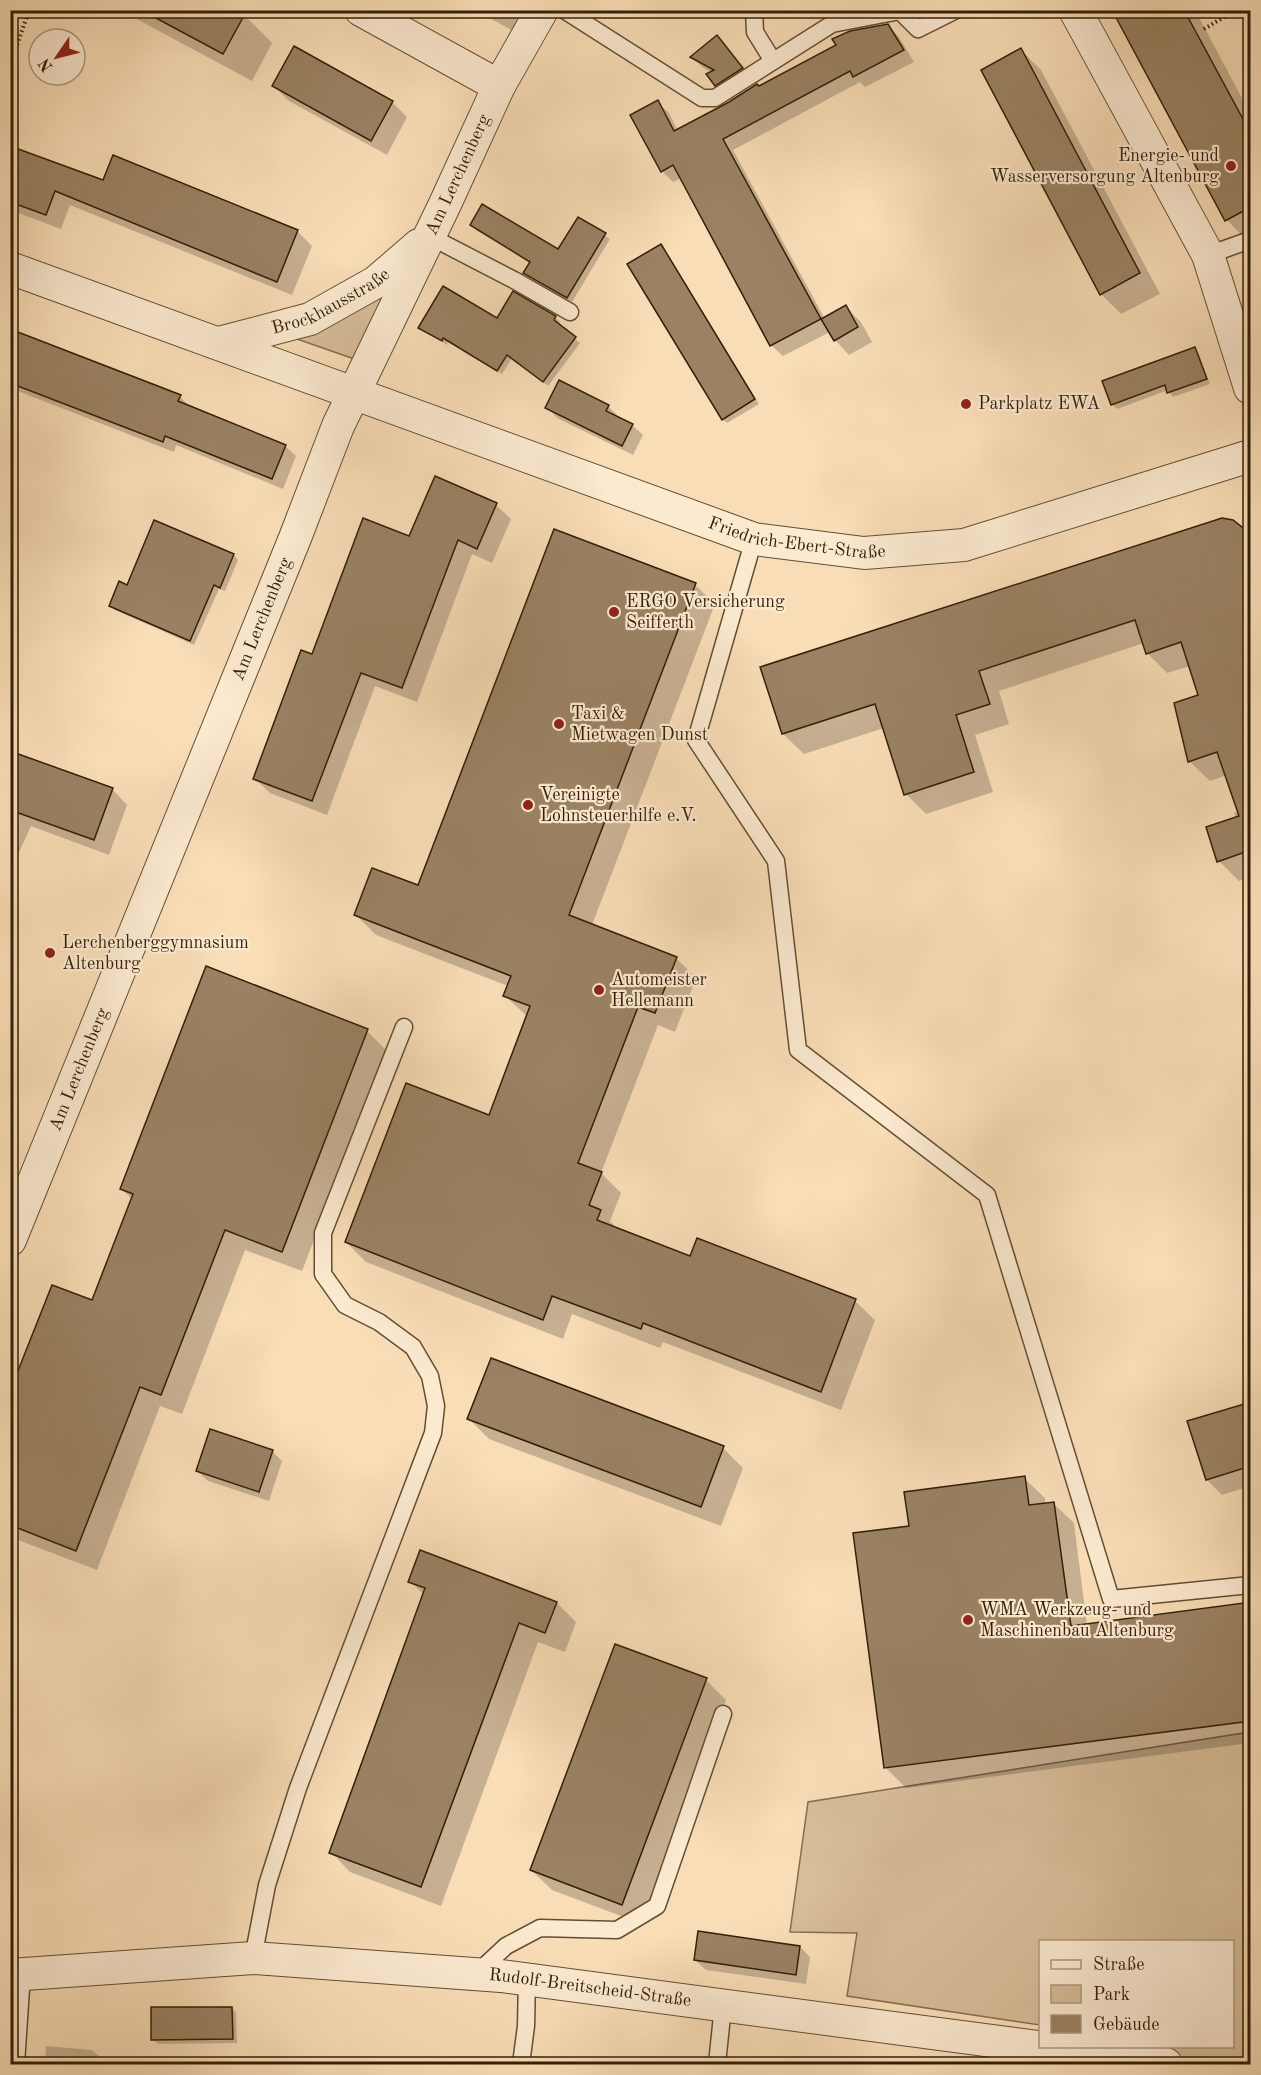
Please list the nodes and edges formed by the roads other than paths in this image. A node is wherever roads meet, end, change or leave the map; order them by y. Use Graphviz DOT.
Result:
graph roads {
  1 [pos="361,10"];
  2 [pos="542,10"];
  3 [pos="564,10"];
  4 [pos="754,10"];
  5 [pos="956,10"];
  6 [pos="1075,10"];
  7 [pos="773,61"];
  8 [pos="499,86"];
  9 [pos="429,236"];
  10 [pos="1251,240"];
  11 [pos="1208,255"];
  12 [pos="10,268"];
  13 [pos="570,312"];
  14 [pos="219,343"];
  15 [pos="1251,388"];
  16 [pos="354,393"];
  17 [pos="1251,456"];
  18 [pos="754,539"];
  19 [pos="404,1027"];
  20 [pos="10,1240"];
  21 [pos="1251,1586"];
  22 [pos="723,1714"];
  23 [pos="253,1958"];
  24 [pos="476,1974"];
  25 [pos="16,1975"];
  26 [pos="527,1979"];
  27 [pos="723,2006"];
  28 [pos="1039,2047"];
  29 [pos="1044,2048"];
  30 [pos="16,2064"];
  31 [pos="521,2064"];
  32 [pos="717,2064"];
  33 [pos="1166,2064"];
  1 -- 8 [label="street"];
  2 -- 8 [label="street, Am Lerchenberg"];
  3 -- 7 [label="lane"];
  4 -- 7 [label="lane"];
  5 -- 7 [label="lane"];
  6 -- 11 [label="street"];
  8 -- 9 [label="street, Am Lerchenberg"];
  9 -- 13 [label="lane"];
  9 -- 14 [label="street, Brockhausstraße"];
  9 -- 16 [label="street, Am Lerchenberg"];
  10 -- 11 [label="lane"];
  11 -- 15 [label="street"];
  12 -- 14 [label="street, Brockhausstraße"];
  14 -- 16 [label="street, Brockhausstraße"];
  16 -- 18 [label="street, Friedrich-Ebert-Straße"];
  16 -- 20 [label="street, Am Lerchenberg"];
  17 -- 18 [label="street, Friedrich-Ebert-Straße"];
  18 -- 21 [label="lane"];
  19 -- 23 [label="lane"];
  22 -- 24 [label="lane"];
  23 -- 24 [label="street, Rudolf-Breitscheid-Straße"];
  23 -- 25 [label="street, Rudolf-Breitscheid-Straße"];
  24 -- 26 [label="street, Rudolf-Breitscheid-Straße"];
  25 -- 30 [label="lane"];
  26 -- 27 [label="street, Rudolf-Breitscheid-Straße"];
  26 -- 31 [label="lane"];
  27 -- 28 [label="street, Rudolf-Breitscheid-Straße"];
  27 -- 32 [label="lane"];
  29 -- 33 [label="street, Rudolf-Breitscheid-Straße"];
}
